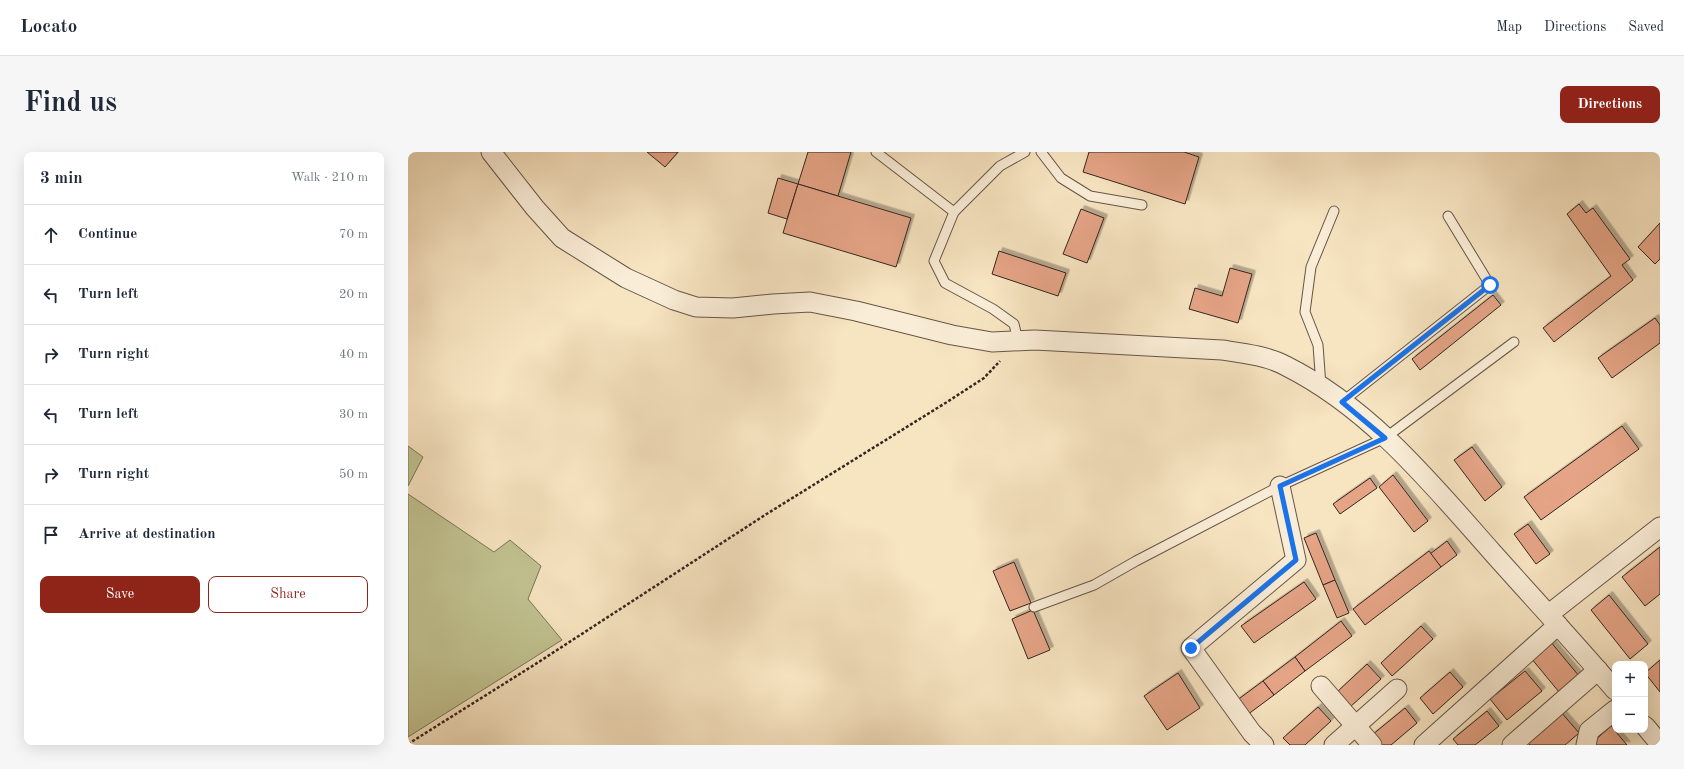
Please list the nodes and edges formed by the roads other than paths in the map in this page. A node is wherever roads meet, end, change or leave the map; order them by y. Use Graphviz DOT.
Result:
graph roads {
  1 [pos="491,152"];
  2 [pos="876,152"];
  3 [pos="1025,152"];
  4 [pos="1041,152"];
  5 [pos="1142,205"];
  6 [pos="1334,211"];
  7 [pos="954,212"];
  8 [pos="1448,216"];
  9 [pos="1018,341"];
  10 [pos="1514,342"];
  11 [pos="1321,386"];
  12 [pos="1342,402"];
  13 [pos="1385,438"];
  14 [pos="1280,486"];
  15 [pos="1660,527"];
  16 [pos="1034,607"];
  17 [pos="1554,620"];
  18 [pos="1598,670"];
  19 [pos="1321,686"];
  20 [pos="1612,686"];
  21 [pos="1397,689"];
  22 [pos="1612,712"];
  23 [pos="1648,730"];
  24 [pos="1660,744"];
  25 [pos="1264,745"];
  26 [pos="1334,745"];
  27 [pos="1372,745"];
  28 [pos="1424,745"];
  29 [pos="1512,745"];
  30 [pos="1586,745"];
  1 -- 9 [label="street"];
  2 -- 7 [label="lane"];
  3 -- 7 [label="lane"];
  4 -- 5 [label="lane"];
  6 -- 11 [label="lane"];
  7 -- 9 [label="lane"];
  8 -- 12 [label="lane"];
  9 -- 11 [label="street"];
  10 -- 13 [label="lane"];
  11 -- 12 [label="street"];
  12 -- 13 [label="street"];
  13 -- 14 [label="lane"];
  13 -- 17 [label="street"];
  14 -- 16 [label="lane"];
  14 -- 25 [label="street"];
  15 -- 17 [label="street"];
  17 -- 18 [label="street"];
  17 -- 28 [label="street"];
  18 -- 20 [label="street"];
  18 -- 29 [label="street"];
  19 -- 27 [label="street"];
  21 -- 26 [label="street"];
  22 -- 30 [label="street"];
  23 -- 24 [label="street"];
}
